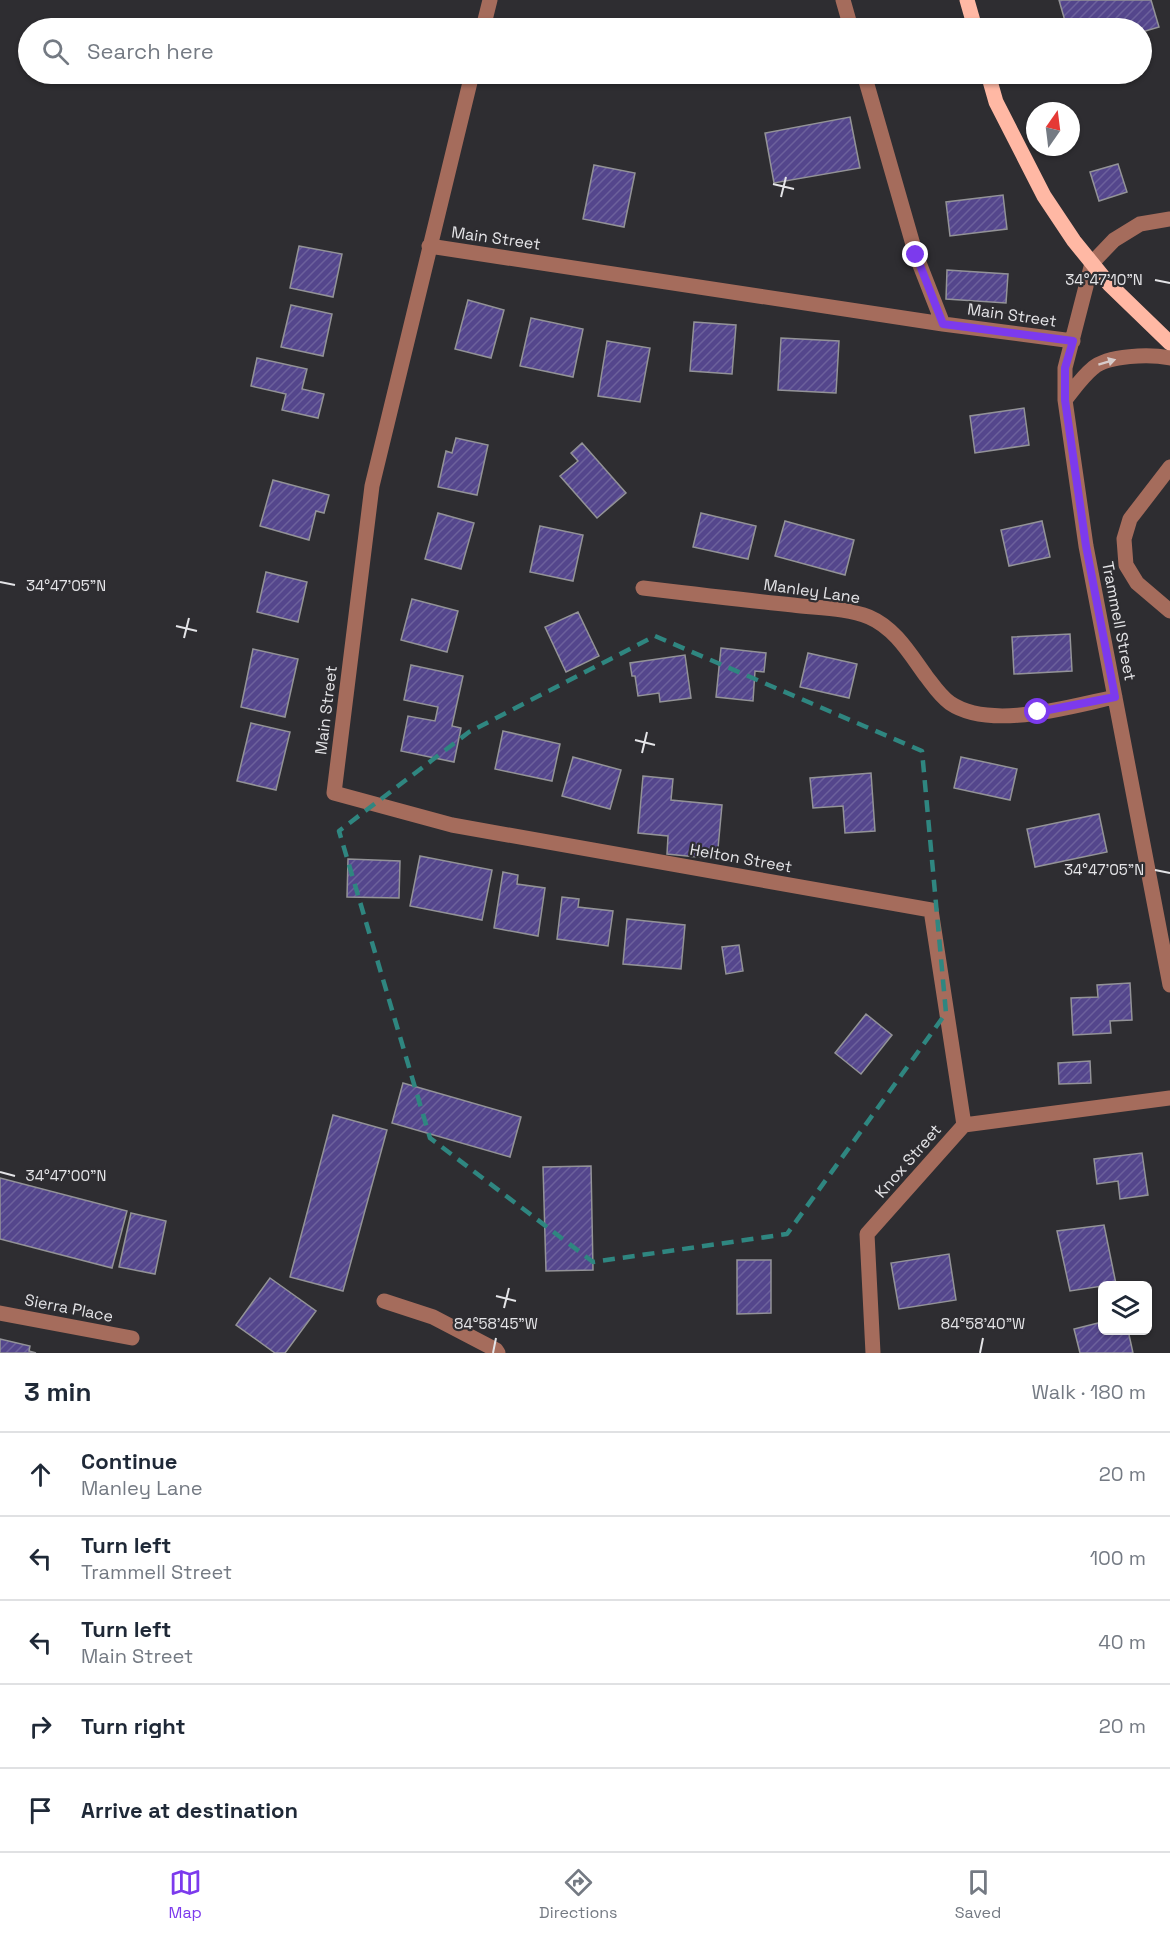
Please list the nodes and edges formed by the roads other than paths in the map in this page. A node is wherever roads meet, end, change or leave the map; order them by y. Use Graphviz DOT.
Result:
graph roads {
  1 [pos="490,0"];
  2 [pos="843,0"];
  3 [pos="967,0"];
  4 [pos="486,18"];
  5 [pos="848,18"];
  6 [pos="972,18"];
  7 [pos="470,84"];
  8 [pos="867,84"];
  9 [pos="991,84"];
  10 [pos="1170,219"];
  11 [pos="429,246"];
  12 [pos="1092,263"];
  13 [pos="943,324"];
  14 [pos="1073,341"];
  15 [pos="1170,343"];
  16 [pos="1170,358"];
  17 [pos="1065,400"];
  18 [pos="1170,467"];
  19 [pos="642,588"];
  20 [pos="1170,611"];
  21 [pos="1115,697"];
  22 [pos="334,793"];
  23 [pos="1170,986"];
  24 [pos="1170,1098"];
  25 [pos="964,1125"];
  26 [pos="384,1301"];
  27 [pos="0,1313"];
  28 [pos="132,1338"];
  29 [pos="498,1353"];
  30 [pos="873,1353"];
  1 -- 4 [label="street"];
  2 -- 5 [label="street"];
  3 -- 6 [label="main road"];
  7 -- 11 [label="street"];
  8 -- 13 [label="street"];
  9 -- 12 [label="main road"];
  10 -- 12 [label="street"];
  11 -- 13 [label="street, Main Street"];
  11 -- 22 [label="street, Main Street"];
  12 -- 14 [label="street, Trammell Street"];
  12 -- 15 [label="main road"];
  13 -- 14 [label="street, Main Street"];
  14 -- 17 [label="street, Trammell Street"];
  17 -- 16 [label="street, one-way"];
  17 -- 21 [label="street, Trammell Street"];
  18 -- 20 [label="street"];
  19 -- 21 [label="street, Manley Lane"];
  21 -- 23 [label="street, Trammell Street"];
  22 -- 25 [label="street, Helton Street"];
  24 -- 25 [label="street, Knox Street"];
  25 -- 30 [label="street, Knox Street"];
  26 -- 29 [label="street"];
  27 -- 28 [label="street, Sierra Place"];
}
